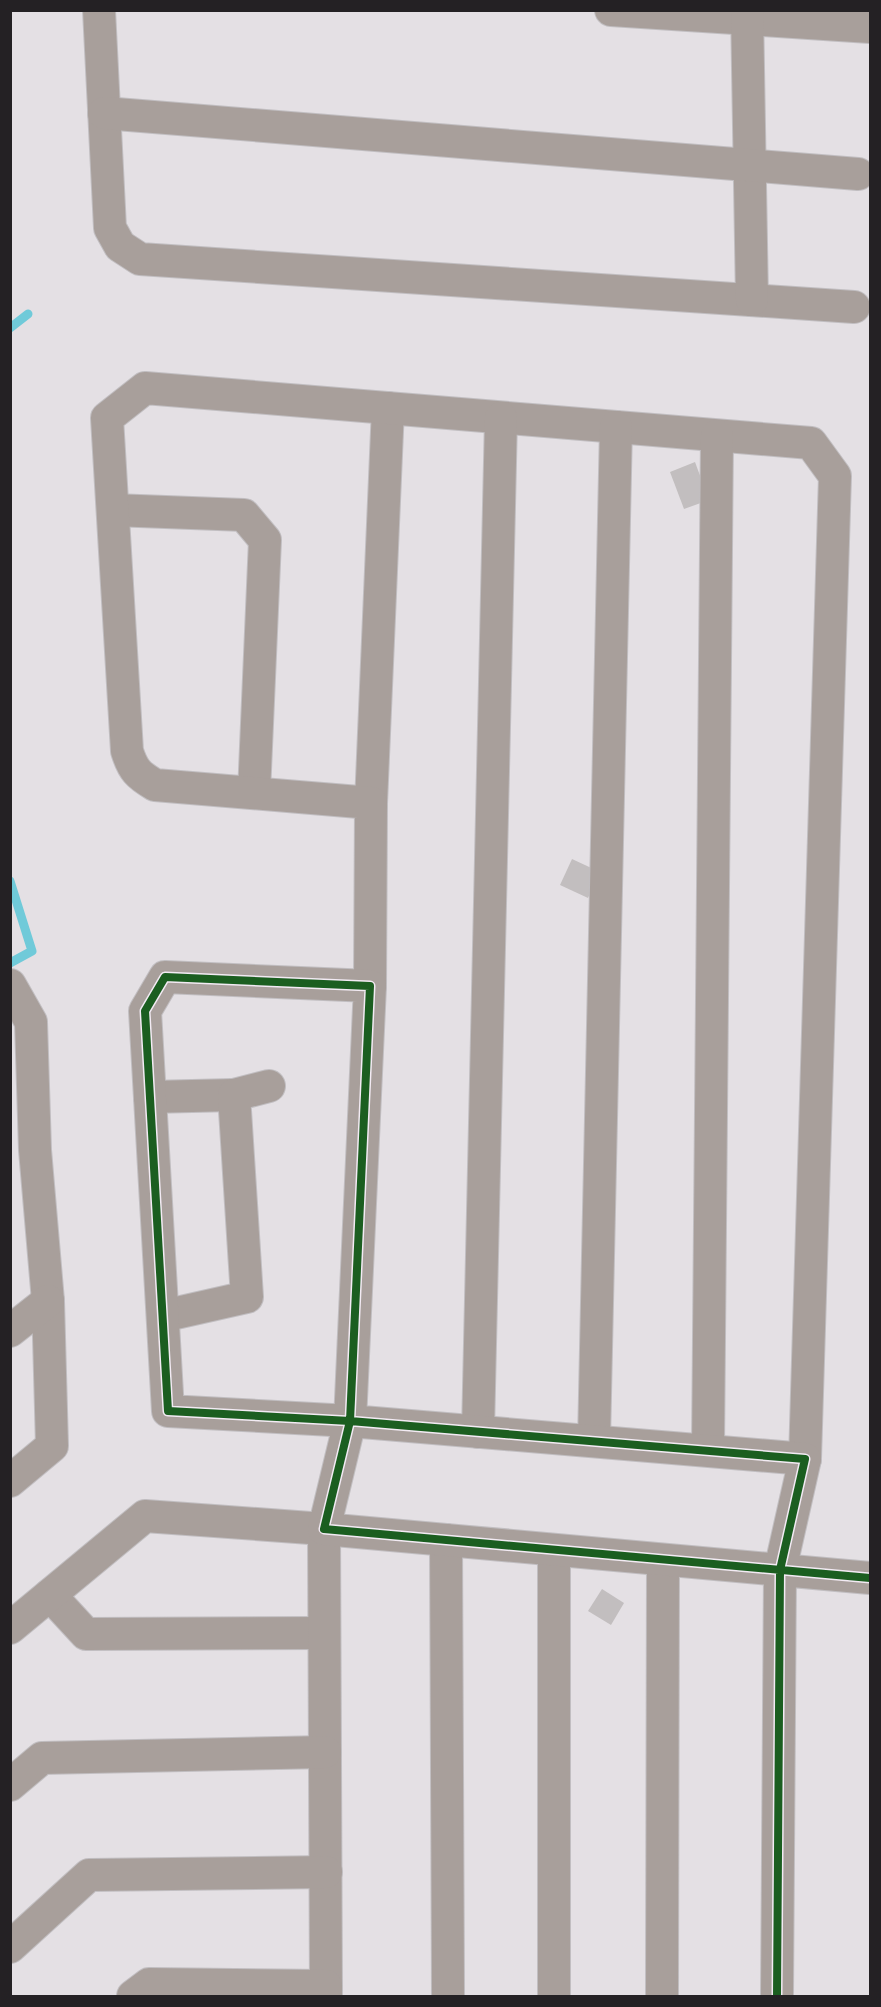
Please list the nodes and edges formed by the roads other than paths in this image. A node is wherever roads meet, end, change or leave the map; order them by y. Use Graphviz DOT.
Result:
graph roads {
  1 [pos="99,10"];
  2 [pos="611,10"];
  3 [pos="747,15"];
  4 [pos="870,27"];
  5 [pos="104,113"];
  6 [pos="749,165"];
  7 [pos="858,174"];
  8 [pos="752,300"];
  9 [pos="855,307"];
  10 [pos="388,408"];
  11 [pos="501,418"];
  12 [pos="616,427"];
  13 [pos="717,436"];
  14 [pos="113,510"];
  15 [pos="254,793"];
  16 [pos="371,802"];
  17 [pos="370,986"];
  18 [pos="13,996"];
  19 [pos="269,1086"];
  20 [pos="234,1095"];
  21 [pos="150,1097"];
  22 [pos="35,1150"];
  23 [pos="10,1171"];
  24 [pos="48,1301"];
  25 [pos="163,1316"];
  26 [pos="10,1331"];
  27 [pos="350,1421"];
  28 [pos="478,1432"];
  29 [pos="594,1441"];
  30 [pos="708,1450"];
  31 [pos="805,1459"];
  32 [pos="10,1481"];
  33 [pos="324,1529"];
  34 [pos="446,1540"];
  35 [pos="554,1550"];
  36 [pos="663,1560"];
  37 [pos="780,1570"];
  38 [pos="870,1578"];
  39 [pos="50,1595"];
  40 [pos="10,1628"];
  41 [pos="324,1633"];
  42 [pos="325,1752"];
  43 [pos="10,1785"];
  44 [pos="326,1872"];
  45 [pos="10,1947"];
  46 [pos="326,1991"];
  47 [pos="133,1996"];
  48 [pos="448,1996"];
  49 [pos="554,1996"];
  50 [pos="662,1996"];
  51 [pos="777,1996"];
  1 -- 5 [label="street"];
  2 -- 3 [label="street"];
  3 -- 4 [label="street"];
  3 -- 6 [label="street"];
  5 -- 6 [label="street"];
  5 -- 8 [label="street"];
  6 -- 7 [label="street"];
  6 -- 8 [label="street"];
  8 -- 9 [label="street"];
  10 -- 11 [label="street"];
  10 -- 14 [label="street"];
  10 -- 16 [label="street"];
  11 -- 12 [label="street"];
  11 -- 28 [label="street"];
  12 -- 13 [label="street"];
  12 -- 29 [label="street"];
  13 -- 30 [label="street"];
  13 -- 31 [label="street"];
  14 -- 15 [label="street"];
  14 -- 15 [label="street"];
  15 -- 16 [label="street"];
  16 -- 17 [label="street"];
  17 -- 21 [label="street"];
  17 -- 27 [label="street"];
  18 -- 22 [label="street"];
  19 -- 20 [label="street"];
  20 -- 21 [label="street"];
  20 -- 25 [label="street"];
  21 -- 25 [label="street"];
  22 -- 23 [label="street"];
  22 -- 24 [label="street"];
  24 -- 26 [label="street"];
  24 -- 32 [label="street"];
  25 -- 27 [label="street"];
  27 -- 28 [label="street"];
  27 -- 33 [label="street"];
  28 -- 29 [label="street"];
  29 -- 30 [label="street"];
  30 -- 31 [label="street"];
  31 -- 37 [label="street"];
  33 -- 34 [label="street"];
  33 -- 39 [label="street"];
  33 -- 41 [label="street"];
  34 -- 35 [label="street"];
  34 -- 48 [label="street"];
  35 -- 36 [label="street"];
  35 -- 49 [label="street"];
  36 -- 37 [label="street"];
  36 -- 50 [label="street"];
  37 -- 38 [label="street"];
  37 -- 51 [label="street"];
  39 -- 40 [label="street"];
  39 -- 41 [label="street"];
  41 -- 42 [label="street"];
  42 -- 43 [label="street"];
  42 -- 44 [label="street"];
  44 -- 45 [label="street"];
  44 -- 46 [label="street"];
  46 -- 47 [label="street"];
}
